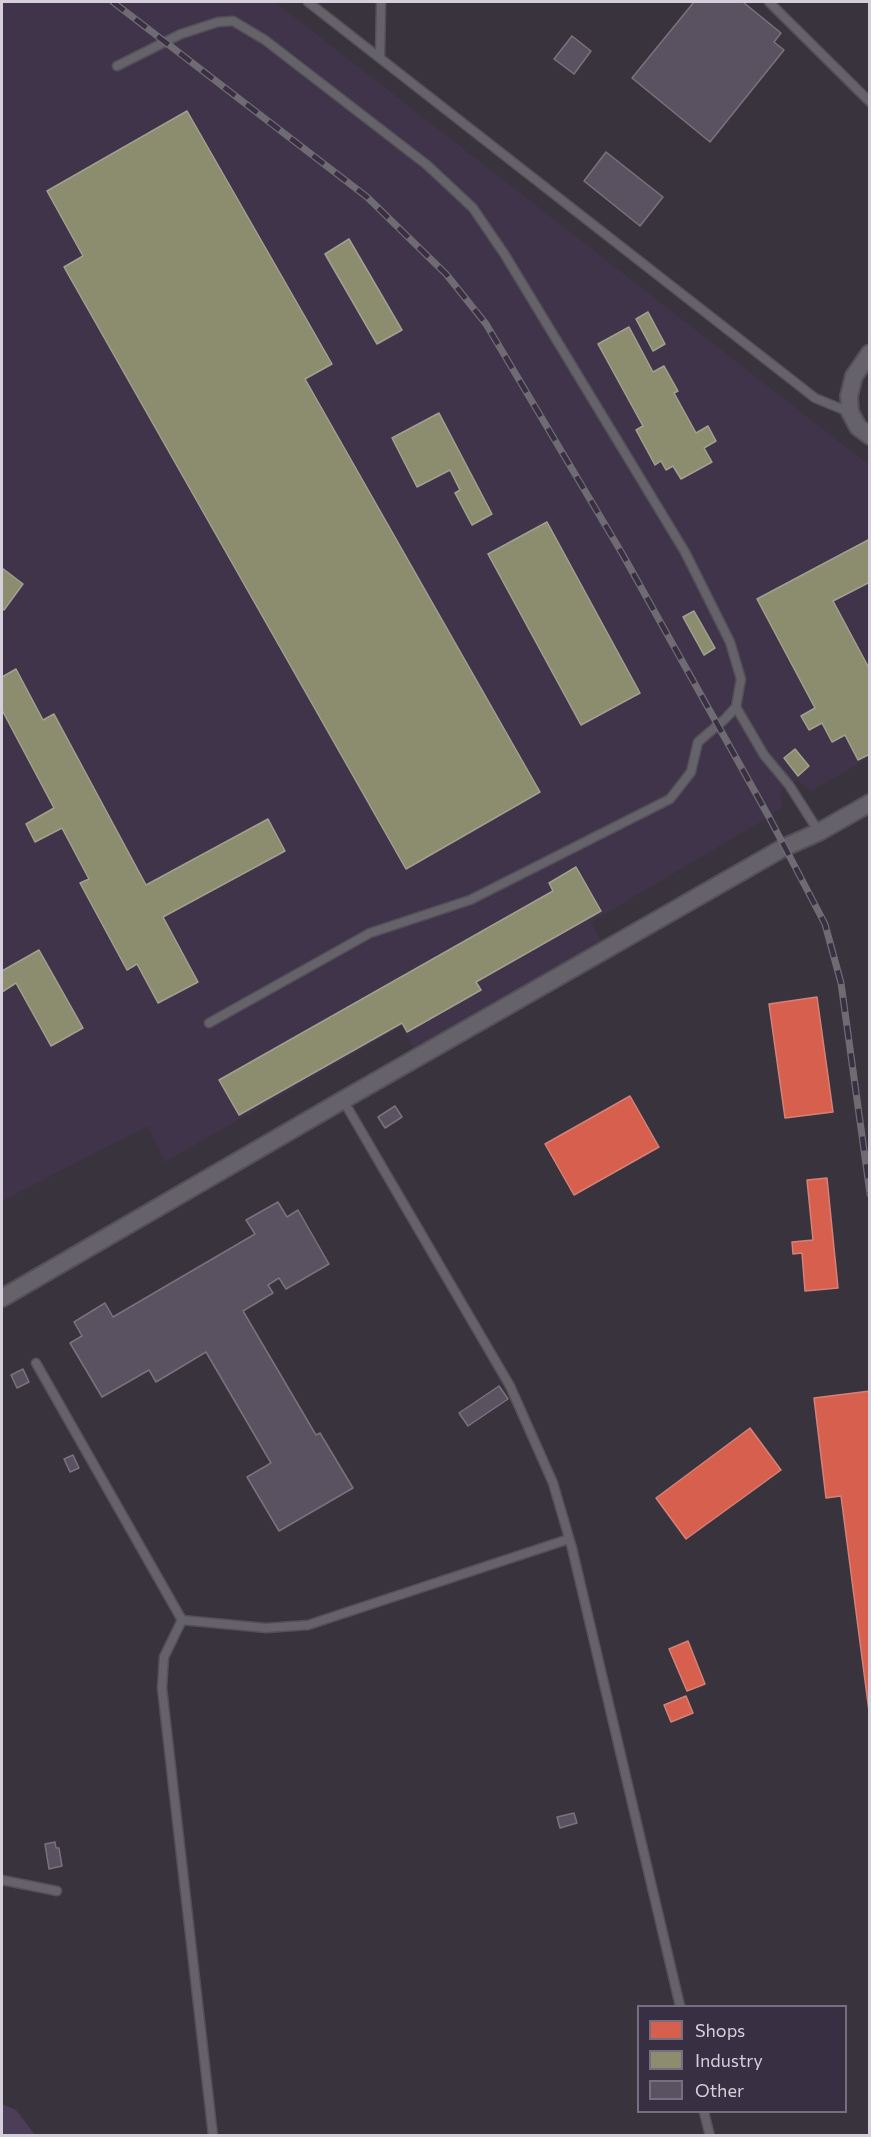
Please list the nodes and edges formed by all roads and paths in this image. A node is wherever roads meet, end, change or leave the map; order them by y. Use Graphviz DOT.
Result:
graph roads {
  1 [pos="308,2"];
  2 [pos="381,2"];
  3 [pos="769,2"];
  4 [pos="380,57"];
  5 [pos="117,66"];
  6 [pos="870,102"];
  7 [pos="870,353"];
  8 [pos="850,412"];
  9 [pos="870,436"];
  10 [pos="736,707"];
  11 [pos="870,803"];
  12 [pos="819,832"];
  13 [pos="209,1023"];
  14 [pos="343,1100"];
  15 [pos="2,1298"];
  16 [pos="36,1362"];
  17 [pos="569,1539"];
  18 [pos="182,1620"];
  19 [pos="2,1880"];
  20 [pos="57,1891"];
  21 [pos="680,2005"];
  22 [pos="704,2113"];
  23 [pos="213,2136"];
  24 [pos="710,2136"];
  1 -- 4 [label="lane"];
  2 -- 4 [label="lane"];
  3 -- 6 [label="lane"];
  4 -- 8 [label="lane"];
  5 -- 10 [label="lane"];
  7 -- 8 [label="street"];
  8 -- 9 [label="street"];
  10 -- 12 [label="lane"];
  10 -- 13 [label="lane"];
  11 -- 12 [label="street"];
  12 -- 14 [label="street"];
  14 -- 15 [label="street"];
  14 -- 17 [label="lane"];
  16 -- 18 [label="lane"];
  17 -- 18 [label="lane"];
  17 -- 21 [label="lane"];
  18 -- 23 [label="lane"];
  19 -- 20 [label="lane"];
  22 -- 24 [label="lane"];
}
